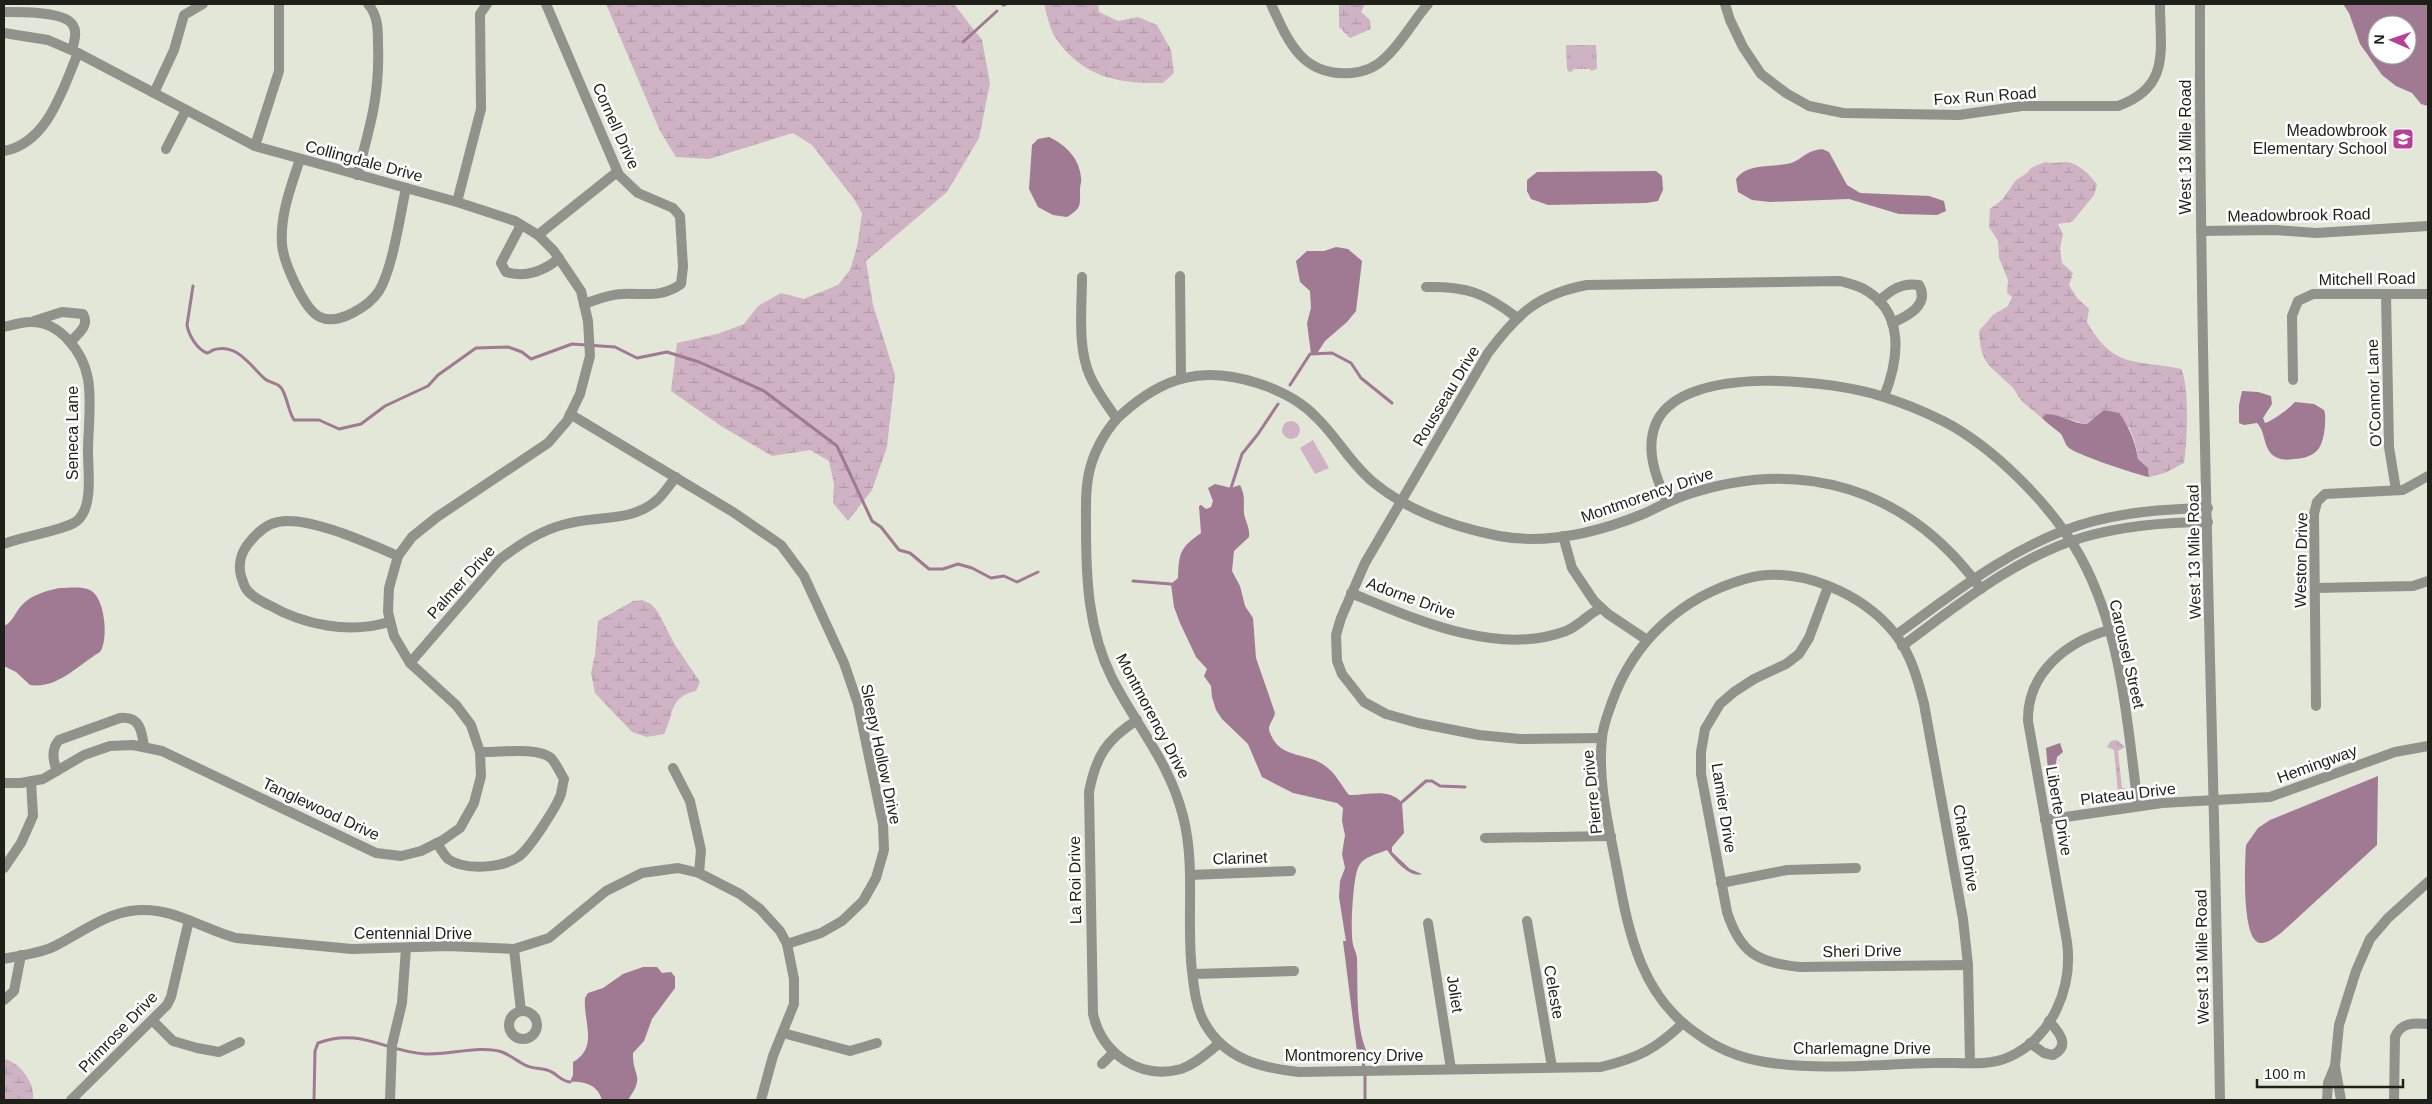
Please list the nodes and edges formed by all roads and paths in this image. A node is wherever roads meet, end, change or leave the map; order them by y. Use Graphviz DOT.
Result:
graph roads {
  1 [pos="203,4"];
  2 [pos="280,4"];
  3 [pos="368,4"];
  4 [pos="487,4"];
  5 [pos="546,4"];
  6 [pos="1271,4"];
  7 [pos="1428,4"];
  8 [pos="1725,4"];
  9 [pos="2160,4"];
  10 [pos="2200,4"];
  11 [pos="4,12"];
  12 [pos="4,33"];
  13 [pos="75,51"];
  14 [pos="154,93"];
  15 [pos="186,110"];
  16 [pos="255,146"];
  17 [pos="166,148"];
  18 [pos="4,151"];
  19 [pos="300,159"];
  20 [pos="617,172"];
  21 [pos="357,175"];
  22 [pos="406,188"];
  23 [pos="457,202"];
  24 [pos="521,224"];
  25 [pos="2428,226"];
  26 [pos="2201,231"];
  27 [pos="538,235"];
  28 [pos="559,258"];
  29 [pos="1180,276"];
  30 [pos="1082,277"];
  31 [pos="1426,287"];
  32 [pos="2386,294"];
  33 [pos="2428,294"];
  34 [pos="1879,301"];
  35 [pos="584,304"];
  36 [pos="1516,318"];
  37 [pos="30,322"];
  38 [pos="1892,323"];
  39 [pos="4,326"];
  40 [pos="70,342"];
  41 [pos="1181,378"];
  42 [pos="2293,380"];
  43 [pos="1884,397"];
  44 [pos="570,414"];
  45 [pos="1116,418"];
  46 [pos="676,476"];
  47 [pos="2428,476"];
  48 [pos="2396,490"];
  49 [pos="1400,501"];
  50 [pos="1668,502"];
  51 [pos="2208,508"];
  52 [pos="2208,522"];
  53 [pos="2062,532"];
  54 [pos="1563,536"];
  55 [pos="2071,542"];
  56 [pos="4,544"];
  57 [pos="398,556"];
  58 [pos="1974,578"];
  59 [pos="2428,582"];
  60 [pos="1828,587"];
  61 [pos="2315,588"];
  62 [pos="1981,589"];
  63 [pos="1352,593"];
  64 [pos="1601,608"];
  65 [pos="390,622"];
  66 [pos="2109,630"];
  67 [pos="1896,635"];
  68 [pos="1647,640"];
  69 [pos="1902,646"];
  70 [pos="410,663"];
  71 [pos="2316,706"];
  72 [pos="1137,720"];
  73 [pos="1602,738"];
  74 [pos="2428,746"];
  75 [pos="144,747"];
  76 [pos="480,752"];
  77 [pos="673,768"];
  78 [pos="56,772"];
  79 [pos="32,781"];
  80 [pos="4,783"];
  81 [pos="2215,801"];
  82 [pos="2138,806"];
  83 [pos="2045,820"];
  84 [pos="1611,836"];
  85 [pos="1485,838"];
  86 [pos="437,843"];
  87 [pos="4,868"];
  88 [pos="1856,868"];
  89 [pos="1291,872"];
  90 [pos="699,873"];
  91 [pos="1190,875"];
  92 [pos="1721,882"];
  93 [pos="2428,882"];
  94 [pos="190,920"];
  95 [pos="1527,921"];
  96 [pos="1428,923"];
  97 [pos="787,944"];
  98 [pos="406,948"];
  99 [pos="514,949"];
  100 [pos="21,955"];
  101 [pos="1758,956"];
  102 [pos="4,959"];
  103 [pos="1968,965"];
  104 [pos="1294,971"];
  105 [pos="1193,974"];
  106 [pos="4,1000"];
  107 [pos="521,1010"];
  108 [pos="153,1021"];
  109 [pos="2049,1021"];
  110 [pos="1683,1023"];
  111 [pos="2428,1024"];
  112 [pos="2041,1031"];
  113 [pos="783,1033"];
  114 [pos="240,1042"];
  115 [pos="877,1043"];
  116 [pos="1220,1043"];
  117 [pos="2030,1043"];
  118 [pos="1113,1053"];
  119 [pos="1970,1062"];
  120 [pos="1102,1064"];
  121 [pos="2335,1066"];
  122 [pos="1552,1067"];
  123 [pos="1452,1069"];
  124 [pos="71,1100"];
  125 [pos="390,1100"];
  126 [pos="761,1100"];
  127 [pos="2220,1100"];
  128 [pos="2326,1100"];
  129 [pos="2341,1100"];
  130 [pos="2394,1100"];
  1 -- 14 [label="street"];
  2 -- 16 [label="street"];
  3 -- 21 [label="street"];
  4 -- 23 [label="street"];
  5 -- 20 [label="street, Cornell Drive"];
  6 -- 7 [label="street"];
  8 -- 9 [label="street, Fox Run Road"];
  10 -- 26 [label="street, West 13 Mile Road"];
  11 -- 13 [label="street"];
  12 -- 13 [label="street, Collingdale Drive"];
  13 -- 14 [label="street, Collingdale Drive"];
  13 -- 18 [label="street"];
  14 -- 15 [label="street, Collingdale Drive"];
  15 -- 16 [label="street, Collingdale Drive"];
  15 -- 17 [label="street"];
  16 -- 19 [label="street, Collingdale Drive"];
  19 -- 21 [label="street, Collingdale Drive"];
  19 -- 22 [label="street"];
  20 -- 27 [label="street"];
  20 -- 35 [label="street, Cornell Drive"];
  21 -- 22 [label="street, Collingdale Drive"];
  22 -- 23 [label="street, Collingdale Drive"];
  23 -- 24 [label="street, Collingdale Drive"];
  24 -- 27 [label="street, Collingdale Drive"];
  24 -- 28 [label="street"];
  25 -- 26 [label="street, Meadowbrook Road"];
  26 -- 51 [label="street, West 13 Mile Road"];
  27 -- 28 [label="street, Collingdale Drive"];
  28 -- 35 [label="street, Collingdale Drive"];
  29 -- 41 [label="street"];
  30 -- 45 [label="street"];
  31 -- 36 [label="street"];
  32 -- 33 [label="street, Mitchell Road"];
  32 -- 42 [label="street, Mitchell Road"];
  32 -- 48 [label="street, O'Connor Lane"];
  34 -- 36 [label="street, Rousseau Drive"];
  34 -- 38 [label="street, Rousseau Drive"];
  34 -- 38 [label="street"];
  35 -- 44 [label="street, Collingdale Drive"];
  36 -- 49 [label="street, Rousseau Drive"];
  37 -- 39 [label="street, Seneca Lane"];
  37 -- 40 [label="street, Seneca Lane"];
  37 -- 40 [label="street"];
  38 -- 43 [label="street, Rousseau Drive"];
  40 -- 56 [label="street, Seneca Lane"];
  41 -- 45 [label="street, Montmorency Drive"];
  41 -- 49 [label="street, Montmorency Drive"];
  43 -- 50 [label="street, Carousel Street"];
  43 -- 53 [label="street, Carousel Street"];
  44 -- 46 [label="street, Sleepy Hollow Drive"];
  44 -- 57 [label="street, Tanglewood Drive"];
  45 -- 72 [label="street, Montmorency Drive"];
  46 -- 70 [label="street, Palmer Drive"];
  46 -- 97 [label="street, Sleepy Hollow Drive"];
  47 -- 48 [label="street, Weston Drive"];
  48 -- 61 [label="street, Weston Drive"];
  49 -- 54 [label="street, Montmorency Drive"];
  49 -- 63 [label="street, Rousseau Drive"];
  50 -- 54 [label="street, Montmorency Drive"];
  50 -- 58 [label="street, Montmorency Drive"];
  51 -- 52 [label="street, West 13 Mile Road"];
  51 -- 53 [label="street"];
  52 -- 55 [label="street"];
  52 -- 81 [label="street, West 13 Mile Road"];
  53 -- 55 [label="street, Carousel Street"];
  53 -- 58 [label="street"];
  54 -- 64 [label="street"];
  55 -- 62 [label="street"];
  55 -- 66 [label="street, Carousel Street"];
  57 -- 65 [label="street, Tanglewood Drive"];
  57 -- 65 [label="street"];
  58 -- 62 [label="street, Montmorency Drive"];
  58 -- 67 [label="street"];
  59 -- 61 [label="street"];
  60 -- 67 [label="street, Pierre Drive"];
  60 -- 68 [label="street, Pierre Drive"];
  60 -- 92 [label="street, Lamier Drive"];
  61 -- 71 [label="street, Weston Drive"];
  62 -- 69 [label="street"];
  63 -- 64 [label="street, Adorne Drive"];
  63 -- 73 [label="street, Rousseau Drive"];
  64 -- 68 [label="street"];
  65 -- 70 [label="street, Tanglewood Drive"];
  66 -- 82 [label="street, Carousel Street"];
  66 -- 83 [label="street, Liberte Drive"];
  67 -- 69 [label="street, Pierre Drive"];
  68 -- 73 [label="street, Pierre Drive"];
  69 -- 103 [label="street, Chalet Drive"];
  70 -- 76 [label="street, Tanglewood Drive"];
  72 -- 91 [label="street, Montmorency Drive"];
  72 -- 118 [label="street, La Roi Drive"];
  73 -- 84 [label="street, Pierre Drive"];
  74 -- 81 [label="street, Hemingway"];
  75 -- 78 [label="street, Tanglewood Drive"];
  75 -- 78 [label="street"];
  75 -- 86 [label="street, Tanglewood Drive"];
  76 -- 86 [label="street, Tanglewood Drive"];
  76 -- 86 [label="street"];
  77 -- 90 [label="street"];
  78 -- 79 [label="street, Tanglewood Drive"];
  79 -- 80 [label="street, Tanglewood Drive"];
  79 -- 87 [label="street"];
  81 -- 82 [label="street, Plateau Drive"];
  81 -- 127 [label="street, West 13 Mile Road"];
  82 -- 83 [label="street, Plateau Drive"];
  83 -- 109 [label="street, Liberte Drive"];
  84 -- 85 [label="street"];
  84 -- 110 [label="street, Pierre Drive"];
  88 -- 92 [label="street"];
  89 -- 91 [label="street, Clarinet"];
  90 -- 97 [label="street, Centennial Drive"];
  90 -- 99 [label="street, Centennial Drive"];
  91 -- 105 [label="street, Montmorency Drive"];
  92 -- 101 [label="street, Lamier Drive"];
  93 -- 121 [label="street"];
  94 -- 98 [label="street, Centennial Drive"];
  94 -- 100 [label="street, Centennial Drive"];
  94 -- 108 [label="street, Primrose Drive"];
  95 -- 122 [label="street, Celeste"];
  96 -- 123 [label="street, Joliet"];
  97 -- 113 [label="street"];
  98 -- 99 [label="street, Centennial Drive"];
  98 -- 125 [label="street"];
  99 -- 107 [label="street"];
  100 -- 102 [label="street, Centennial Drive"];
  100 -- 106 [label="street"];
  101 -- 103 [label="street, Sheri Drive"];
  103 -- 119 [label="street, Chalet Drive"];
  104 -- 105 [label="street"];
  105 -- 116 [label="street, Montmorency Drive"];
  108 -- 114 [label="street"];
  108 -- 124 [label="street, Primrose Drive"];
  109 -- 112 [label="street, Liberte Drive"];
  109 -- 117 [label="street"];
  110 -- 119 [label="street, Charlemagne Drive"];
  110 -- 122 [label="street, Montmorency Drive"];
  111 -- 130 [label="street"];
  112 -- 117 [label="street, Charlemagne Drive"];
  113 -- 115 [label="street"];
  113 -- 126 [label="street"];
  116 -- 118 [label="street, La Roi Drive"];
  116 -- 123 [label="street, Montmorency Drive"];
  117 -- 119 [label="street, Charlemagne Drive"];
  118 -- 120 [label="street"];
  121 -- 128 [label="street"];
  121 -- 129 [label="street"];
  122 -- 123 [label="street, Montmorency Drive"];
}
